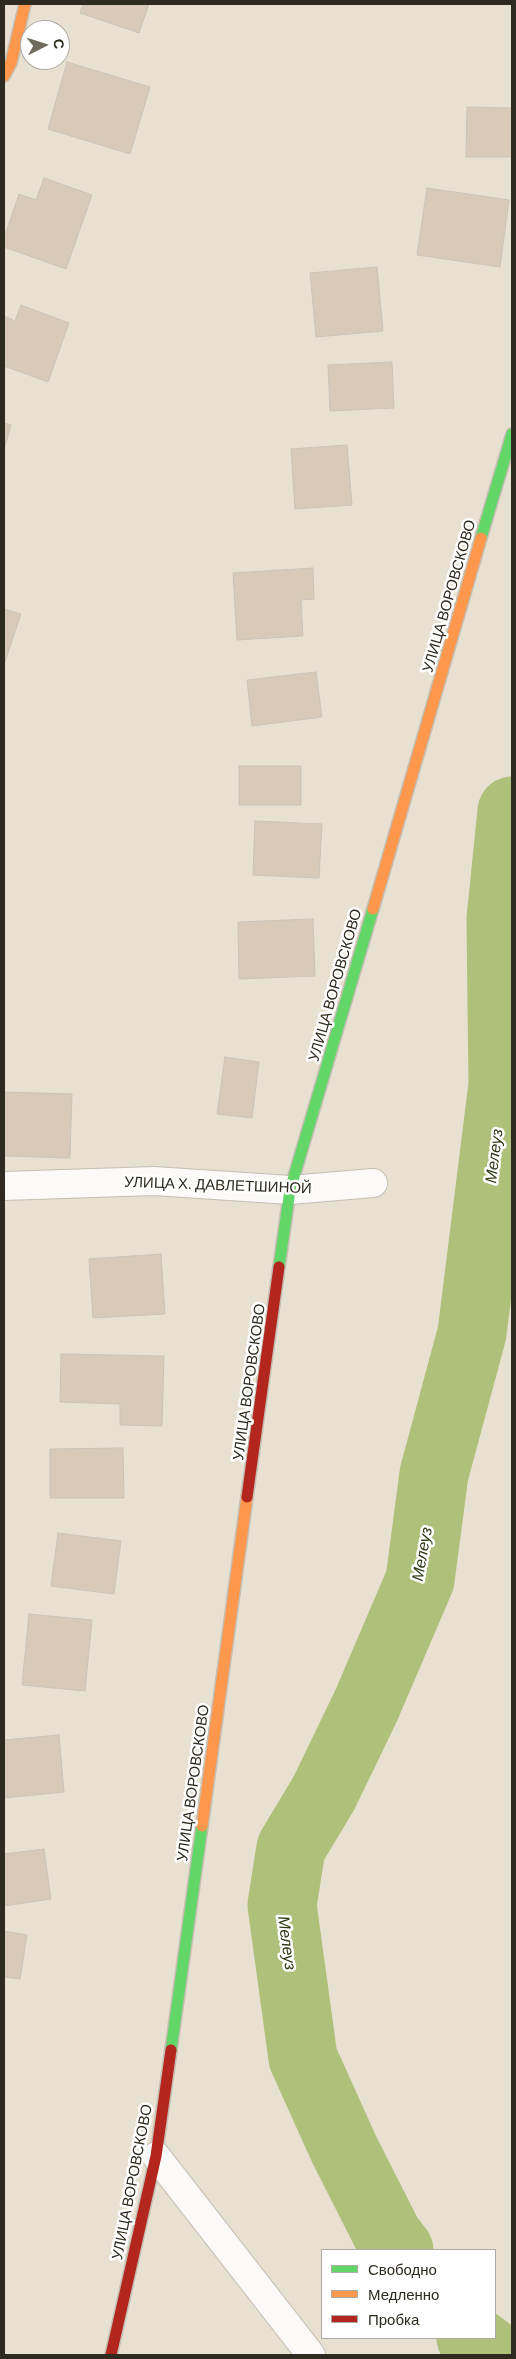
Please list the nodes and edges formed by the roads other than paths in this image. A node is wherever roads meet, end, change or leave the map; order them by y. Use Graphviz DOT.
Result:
graph roads {
  1 [pos="25,4"];
  2 [pos="4,76"];
  3 [pos="512,434"];
  4 [pos="373,1183"];
  5 [pos="4,1186"];
  6 [pos="290,1190"];
  7 [pos="156,2156"];
  8 [pos="111,2355"];
  9 [pos="312,2355"];
  1 -- 2 [label="street"];
  3 -- 6 [label="street, УЛИЦА ВОРОВСКОВО"];
  4 -- 6 [label="street, УЛИЦА Х. ДАВЛЕТШИНОЙ"];
  5 -- 6 [label="street, УЛИЦА Х. ДАВЛЕТШИНОЙ"];
  6 -- 7 [label="street, УЛИЦА ВОРОВСКОВО"];
  7 -- 8 [label="street, УЛИЦА ВОРОВСКОВО"];
  7 -- 9 [label="street"];
}
